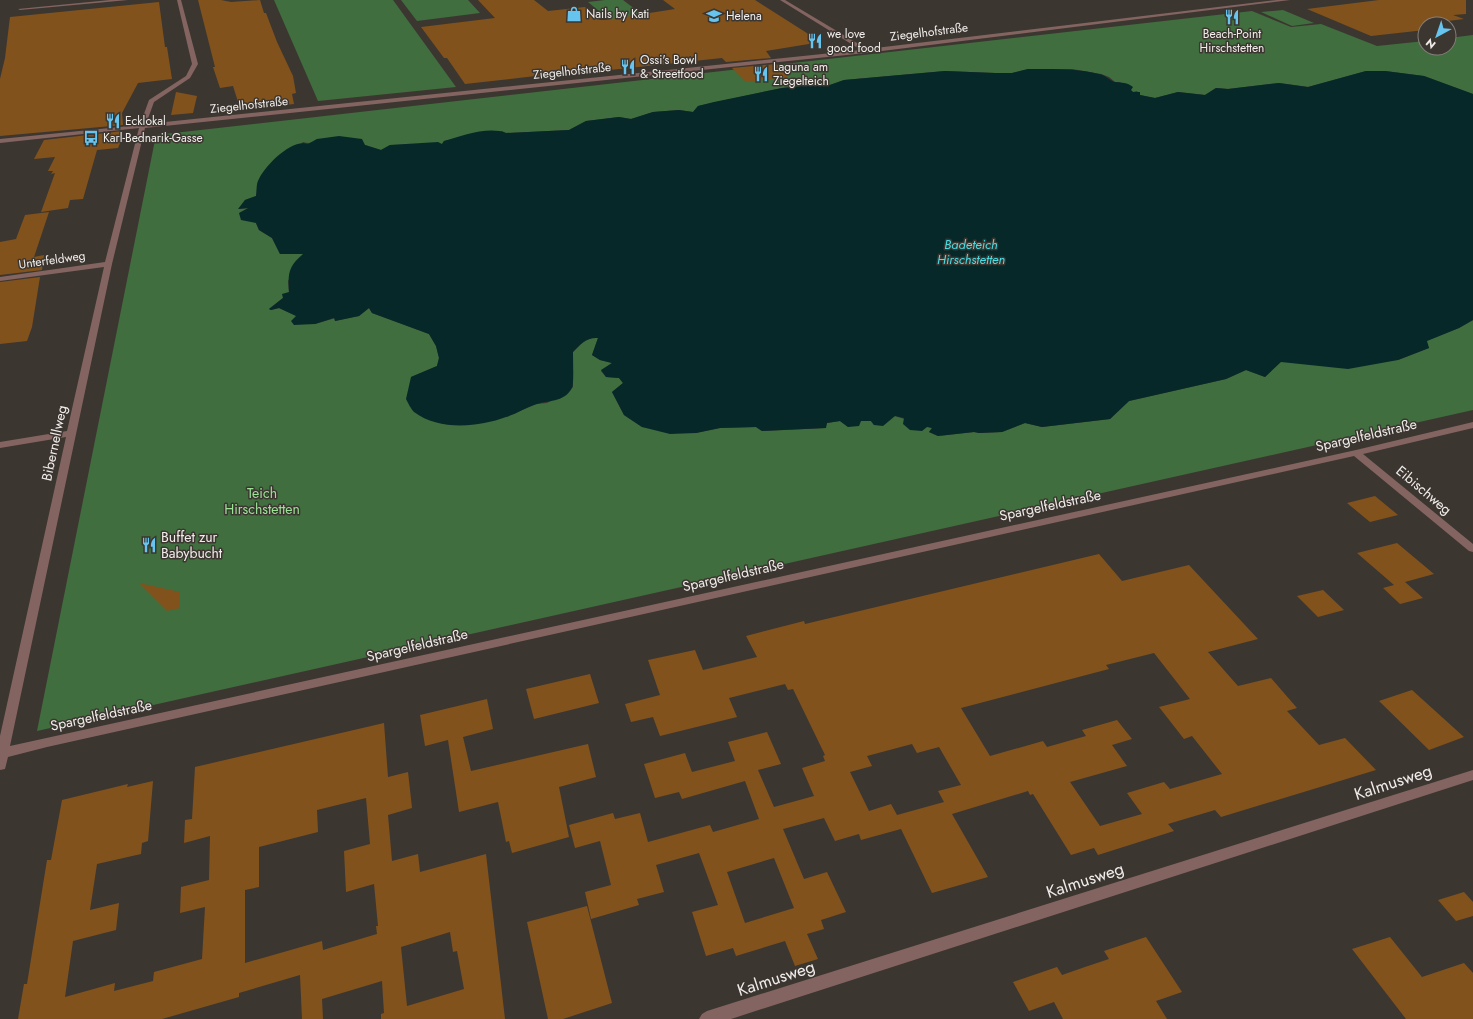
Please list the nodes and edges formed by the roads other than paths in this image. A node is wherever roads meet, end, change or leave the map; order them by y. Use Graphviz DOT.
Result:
graph roads {
  1 [pos="126,0"];
  2 [pos="179,0"];
  3 [pos="782,0"];
  4 [pos="1288,0"];
  5 [pos="1269,1"];
  6 [pos="20,9"];
  7 [pos="866,51"];
  8 [pos="142,128"];
  9 [pos="0,141"];
  10 [pos="108,264"];
  11 [pos="0,279"];
  12 [pos="1473,425"];
  13 [pos="72,433"];
  14 [pos="0,445"];
  15 [pos="1356,453"];
  16 [pos="1473,549"];
  17 [pos="1,758"];
  18 [pos="1473,775"];
  19 [pos="707,1019"];
  1 -- 6 [label="street"];
  2 -- 8 [label="street"];
  3 -- 7 [label="street"];
  4 -- 5 [label="street, Ziegelhofstraße"];
  5 -- 7 [label="street, Ziegelhofstraße"];
  7 -- 8 [label="street, Ziegelhofstraße"];
  8 -- 9 [label="street, Ziegelhofstraße"];
  8 -- 10 [label="street, Bibernellweg"];
  10 -- 11 [label="street, Unterfeldweg"];
  10 -- 13 [label="street, Bibernellweg"];
  12 -- 15 [label="street, Spargelfeldstraße"];
  13 -- 14 [label="street"];
  13 -- 17 [label="street, Bibernellweg"];
  15 -- 16 [label="street, Eibischweg"];
  15 -- 17 [label="street, Spargelfeldstraße"];
  18 -- 19 [label="street, Kalmusweg"];
}
